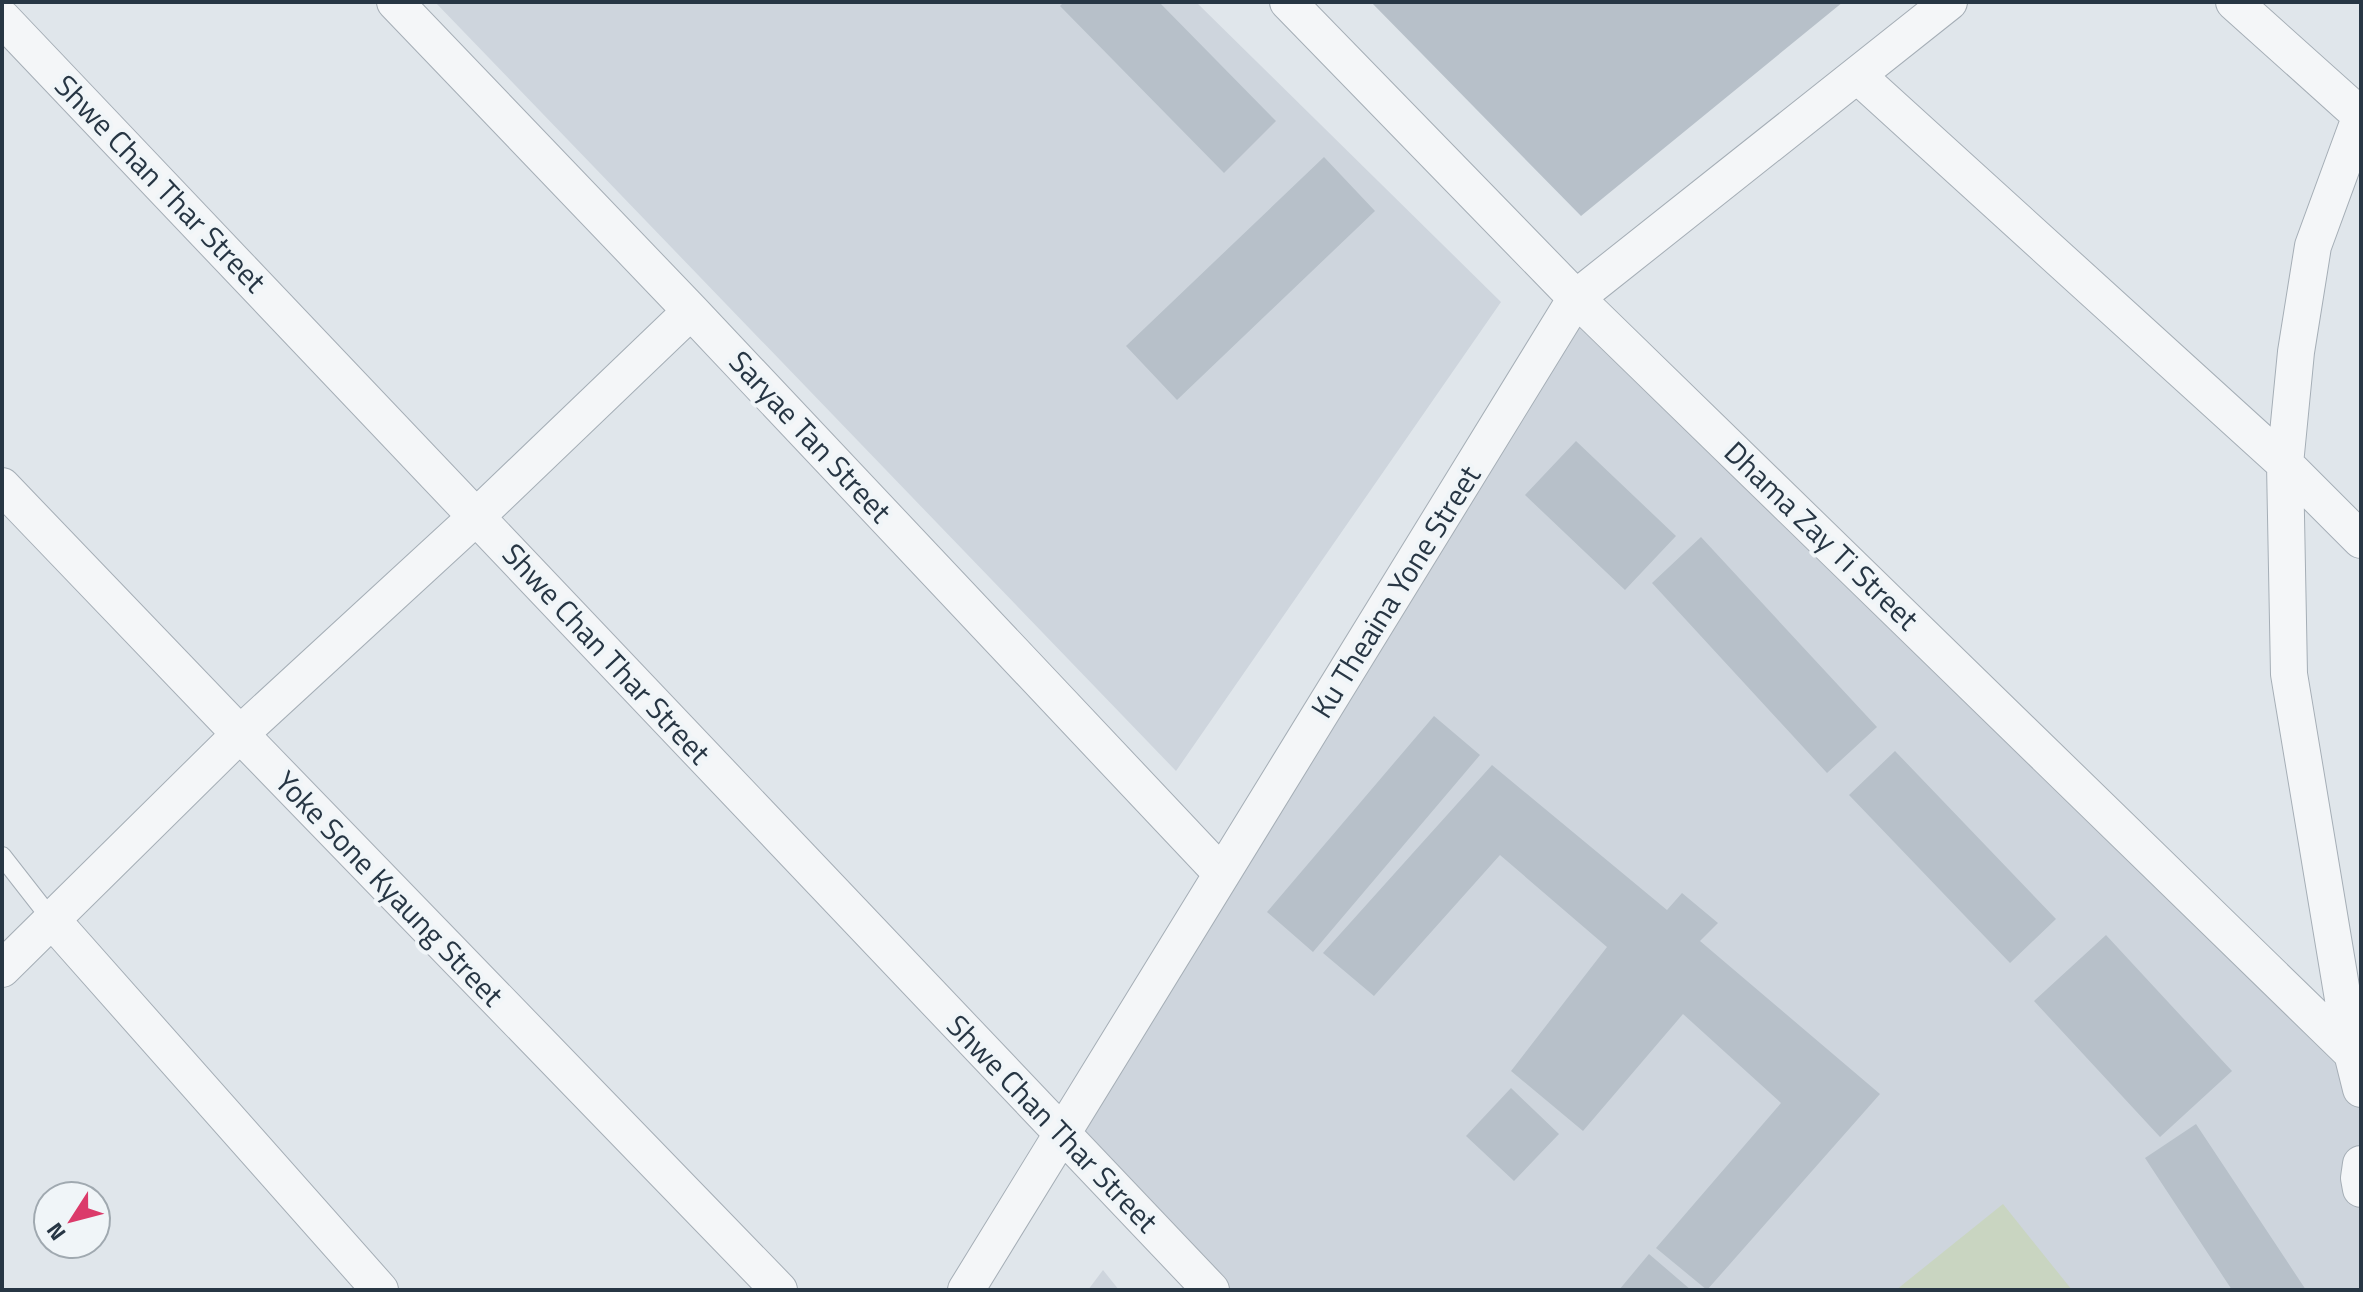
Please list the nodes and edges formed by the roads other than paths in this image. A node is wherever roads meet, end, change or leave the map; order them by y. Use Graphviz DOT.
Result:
graph roads {
  1 [pos="395,2"];
  2 [pos="1288,2"];
  3 [pos="1949,2"];
  4 [pos="2234,2"];
  5 [pos="2,18"];
  6 [pos="1857,75"];
  7 [pos="2361,116"];
  8 [pos="1576,298"];
  9 [pos="691,311"];
  10 [pos="2285,464"];
  11 [pos="2,486"];
  12 [pos="476,517"];
  13 [pos="2361,540"];
  14 [pos="240,734"];
  15 [pos="2,856"];
  16 [pos="1222,874"];
  17 [pos="52,920"];
  18 [pos="2,969"];
  19 [pos="2356,1058"];
  20 [pos="2361,1089"];
  21 [pos="1061,1135"];
  22 [pos="2361,1164"];
  23 [pos="2361,1189"];
  24 [pos="380,1290"];
  25 [pos="779,1290"];
  26 [pos="966,1290"];
  27 [pos="1211,1290"];
  1 -- 9 [label="street, Saryae Tan Street"];
  2 -- 8 [label="street, Dhama Zay Ti Street"];
  3 -- 6 [label="street, Ku Theaina Yone Street"];
  4 -- 7 [label="street"];
  5 -- 12 [label="street, Shwe Chan Thar Street"];
  6 -- 8 [label="street, Ku Theaina Yone Street"];
  6 -- 10 [label="street"];
  7 -- 10 [label="street"];
  8 -- 16 [label="street, Ku Theaina Yone Street"];
  8 -- 19 [label="street, Dhama Zay Ti Street"];
  9 -- 12 [label="street"];
  9 -- 16 [label="street, Saryae Tan Street"];
  10 -- 13 [label="street"];
  10 -- 19 [label="street"];
  11 -- 14 [label="street, Yoke Sone Kyaung Street"];
  12 -- 14 [label="street"];
  12 -- 21 [label="street, Shwe Chan Thar Street"];
  14 -- 17 [label="street"];
  14 -- 25 [label="street, Yoke Sone Kyaung Street"];
  15 -- 17 [label="lane"];
  16 -- 21 [label="street, Ku Theaina Yone Street"];
  17 -- 18 [label="street"];
  17 -- 24 [label="street"];
  19 -- 20 [label="street"];
  21 -- 26 [label="street, Ku Theaina Yone Street"];
  21 -- 27 [label="street, Shwe Chan Thar Street"];
  22 -- 23 [label="street"];
}
